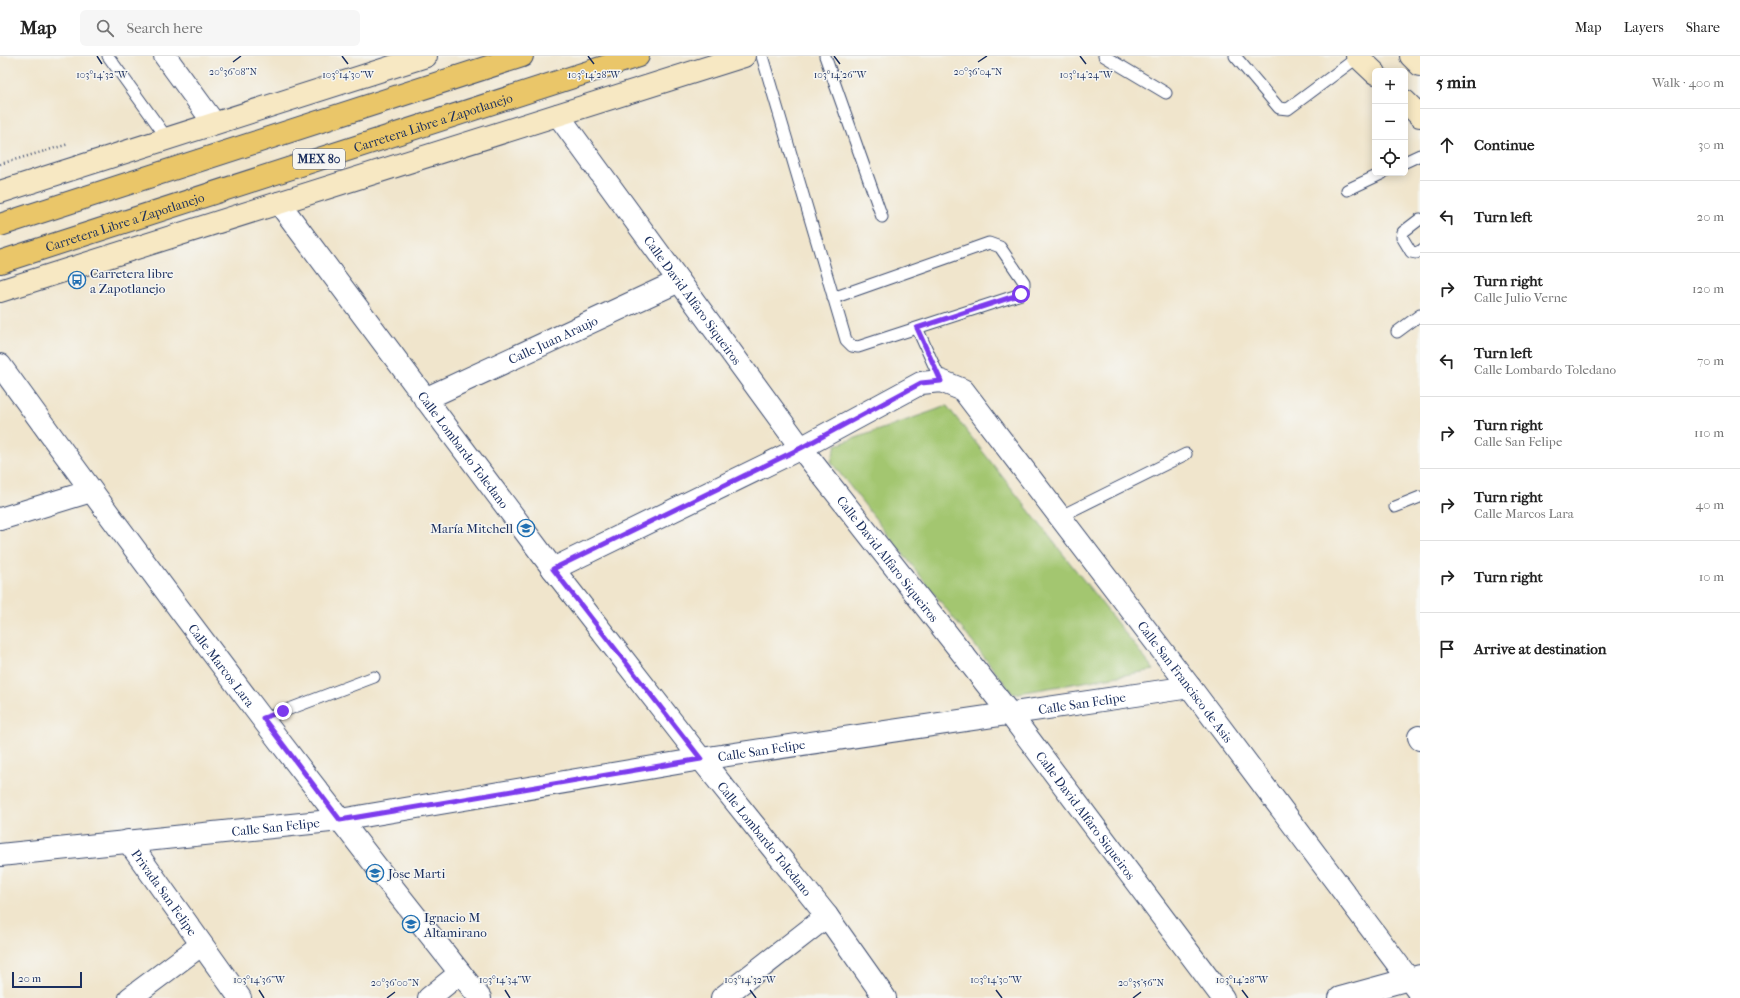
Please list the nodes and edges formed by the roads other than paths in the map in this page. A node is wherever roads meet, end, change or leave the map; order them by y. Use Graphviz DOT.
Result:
graph roads {
  1 [pos="108,56"];
  2 [pos="165,56"];
  3 [pos="426,56"];
  4 [pos="522,56"];
  5 [pos="638,56"];
  6 [pos="744,56"];
  7 [pos="762,56"];
  8 [pos="825,56"];
  9 [pos="1104,56"];
  10 [pos="1235,56"];
  11 [pos="1411,56"];
  12 [pos="1358,57"];
  13 [pos="1420,65"];
  14 [pos="1372,70"];
  15 [pos="1166,93"];
  16 [pos="1408,104"];
  17 [pos="558,115"];
  18 [pos="1420,116"];
  19 [pos="214,123"];
  20 [pos="167,138"];
  21 [pos="1420,155"];
  22 [pos="1408,161"];
  23 [pos="1377,176"];
  24 [pos="1347,190"];
  25 [pos="0,192"];
  26 [pos="280,203"];
  27 [pos="882,217"];
  28 [pos="1420,219"];
  29 [pos="0,225"];
  30 [pos="1420,251"];
  31 [pos="0,262"];
  32 [pos="679,281"];
  33 [pos="0,290"];
  34 [pos="833,298"];
  35 [pos="1420,315"];
  36 [pos="917,328"];
  37 [pos="1397,332"];
  38 [pos="0,365"];
  39 [pos="941,381"];
  40 [pos="426,399"];
  41 [pos="801,448"];
  42 [pos="1186,454"];
  43 [pos="91,491"];
  44 [pos="1420,497"];
  45 [pos="1395,507"];
  46 [pos="1059,517"];
  47 [pos="0,519"];
  48 [pos="553,569"];
  49 [pos="374,677"];
  50 [pos="1190,687"];
  51 [pos="1010,714"];
  52 [pos="263,718"];
  53 [pos="701,759"];
  54 [pos="340,820"];
  55 [pos="128,841"];
  56 [pos="0,854"];
  57 [pos="826,916"];
  58 [pos="201,945"];
  59 [pos="460,973"];
  60 [pos="1416,983"];
  61 [pos="130,998"];
  62 [pos="240,998"];
  63 [pos="429,998"];
  64 [pos="480,998"];
  65 [pos="722,998"];
  66 [pos="885,998"];
  67 [pos="1223,998"];
  68 [pos="1340,998"];
  1 -- 20 [label="lane"];
  2 -- 19 [label="street"];
  3 -- 19 [label="street"];
  4 -- 29 [label="main road, MEX 80"];
  5 -- 31 [label="main road, Carretera Libre a Zapotlanejo / MEX 80"];
  6 -- 17 [label="street"];
  7 -- 34 [label="lane"];
  8 -- 27 [label="lane"];
  9 -- 15 [label="lane"];
  10 -- 12 [label="lane"];
  11 -- 13 [label="street"];
  12 -- 14 [label="street"];
  16 -- 18 [label="street"];
  17 -- 26 [label="street"];
  17 -- 32 [label="street, Calle David Alfaro Siqueiros"];
  19 -- 20 [label="street"];
  20 -- 25 [label="street"];
  21 -- 22 [label="lane"];
  23 -- 24 [label="lane"];
  26 -- 33 [label="street"];
  26 -- 40 [label="street, Calle Lombardo Toledano"];
  28 -- 30 [label="lane"];
  32 -- 40 [label="street, Calle Juan Araujo"];
  32 -- 41 [label="street, Calle David Alfaro Siqueiros"];
  34 -- 36 [label="lane"];
  34 -- 36 [label="lane"];
  35 -- 37 [label="lane"];
  36 -- 39 [label="lane"];
  38 -- 43 [label="street, Calle Marcos Lara"];
  39 -- 41 [label="street"];
  39 -- 46 [label="street, Calle San Francisco de Asis"];
  40 -- 48 [label="street, Calle Lombardo Toledano"];
  41 -- 48 [label="street"];
  41 -- 51 [label="street, Calle David Alfaro Siqueiros"];
  42 -- 46 [label="lane"];
  43 -- 47 [label="street"];
  43 -- 52 [label="street, Calle Marcos Lara"];
  44 -- 45 [label="lane"];
  46 -- 50 [label="street, Calle San Francisco de Asis"];
  48 -- 53 [label="street, Calle Lombardo Toledano"];
  49 -- 52 [label="lane"];
  50 -- 51 [label="street, Calle San Felipe"];
  50 -- 60 [label="street, Calle San Francisco de Asis"];
  51 -- 53 [label="street, Calle San Felipe"];
  51 -- 67 [label="street, Calle David Alfaro Siqueiros"];
  52 -- 54 [label="street, Calle Marcos Lara"];
  53 -- 54 [label="street, Calle San Felipe"];
  53 -- 57 [label="street, Calle Lombardo Toledano"];
  54 -- 55 [label="street, Calle San Felipe"];
  54 -- 59 [label="street, Calle Marcos Lara"];
  55 -- 56 [label="street, Calle San Felipe"];
  55 -- 58 [label="street, Privada San Felipe"];
  57 -- 65 [label="street"];
  57 -- 66 [label="street, Calle Lombardo Toledano"];
  58 -- 61 [label="street, Privada San Felipe"];
  58 -- 62 [label="street, Privada San Felipe"];
  59 -- 63 [label="street"];
  59 -- 64 [label="street, Calle Marcos Lara"];
  60 -- 68 [label="street"];
}
